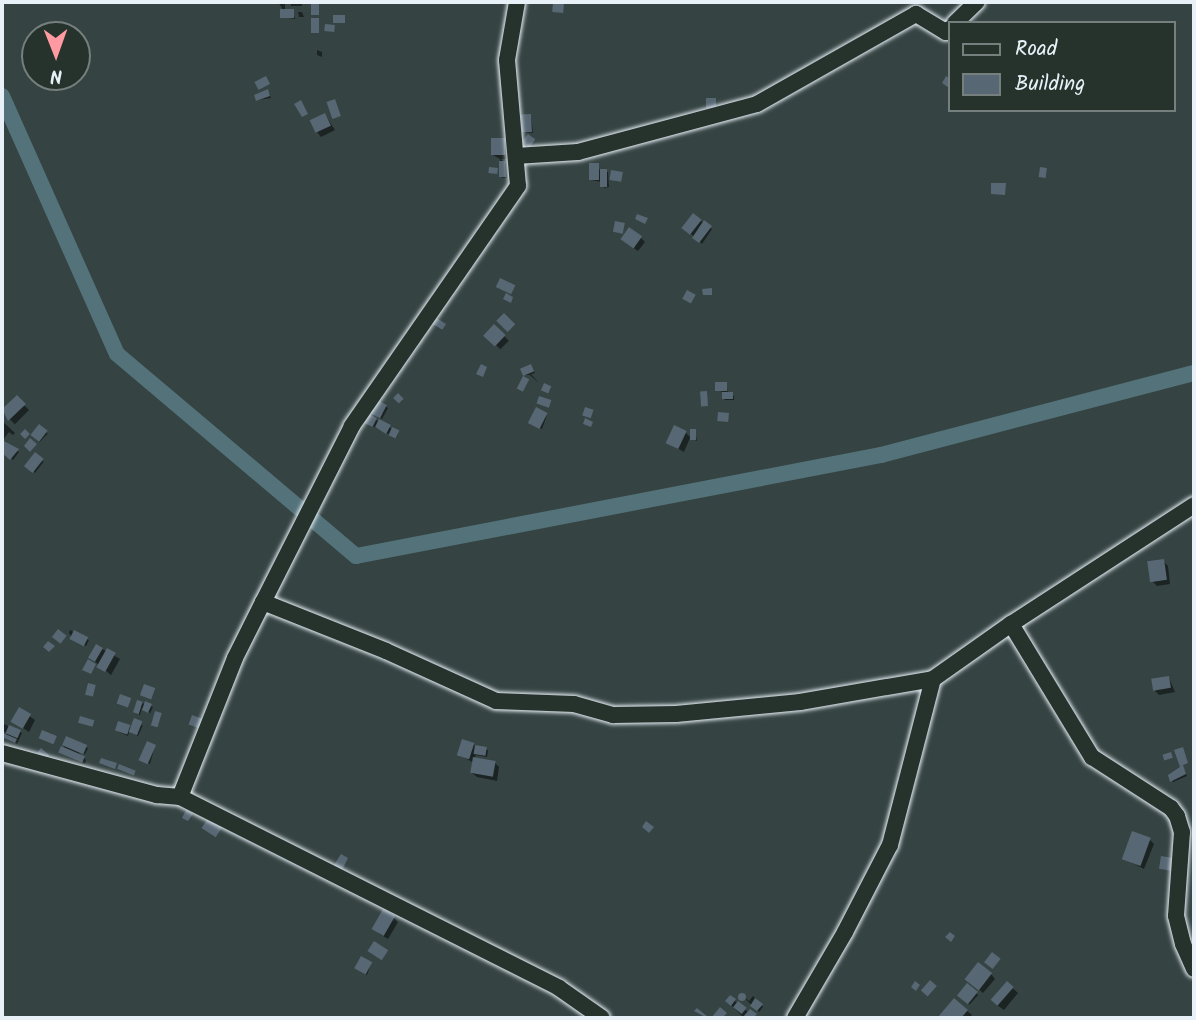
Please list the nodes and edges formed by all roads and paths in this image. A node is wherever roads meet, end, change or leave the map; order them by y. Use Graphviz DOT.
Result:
graph roads {
  1 [pos="517,2"];
  2 [pos="977,2"];
  3 [pos="957,21"];
  4 [pos="948,30"];
  5 [pos="516,156"];
  6 [pos="1194,505"];
  7 [pos="263,602"];
  8 [pos="1011,624"];
  9 [pos="933,679"];
  10 [pos="2,753"];
  11 [pos="180,797"];
  12 [pos="1194,969"];
  13 [pos="602,1018"];
  14 [pos="795,1018"];
  1 -- 5 [label="street"];
  2 -- 3 [label="street"];
  4 -- 5 [label="street"];
  5 -- 7 [label="street"];
  6 -- 8 [label="street"];
  7 -- 9 [label="street"];
  7 -- 11 [label="street"];
  8 -- 9 [label="street"];
  8 -- 12 [label="street"];
  9 -- 14 [label="street"];
  10 -- 11 [label="street"];
  11 -- 13 [label="street"];
}
